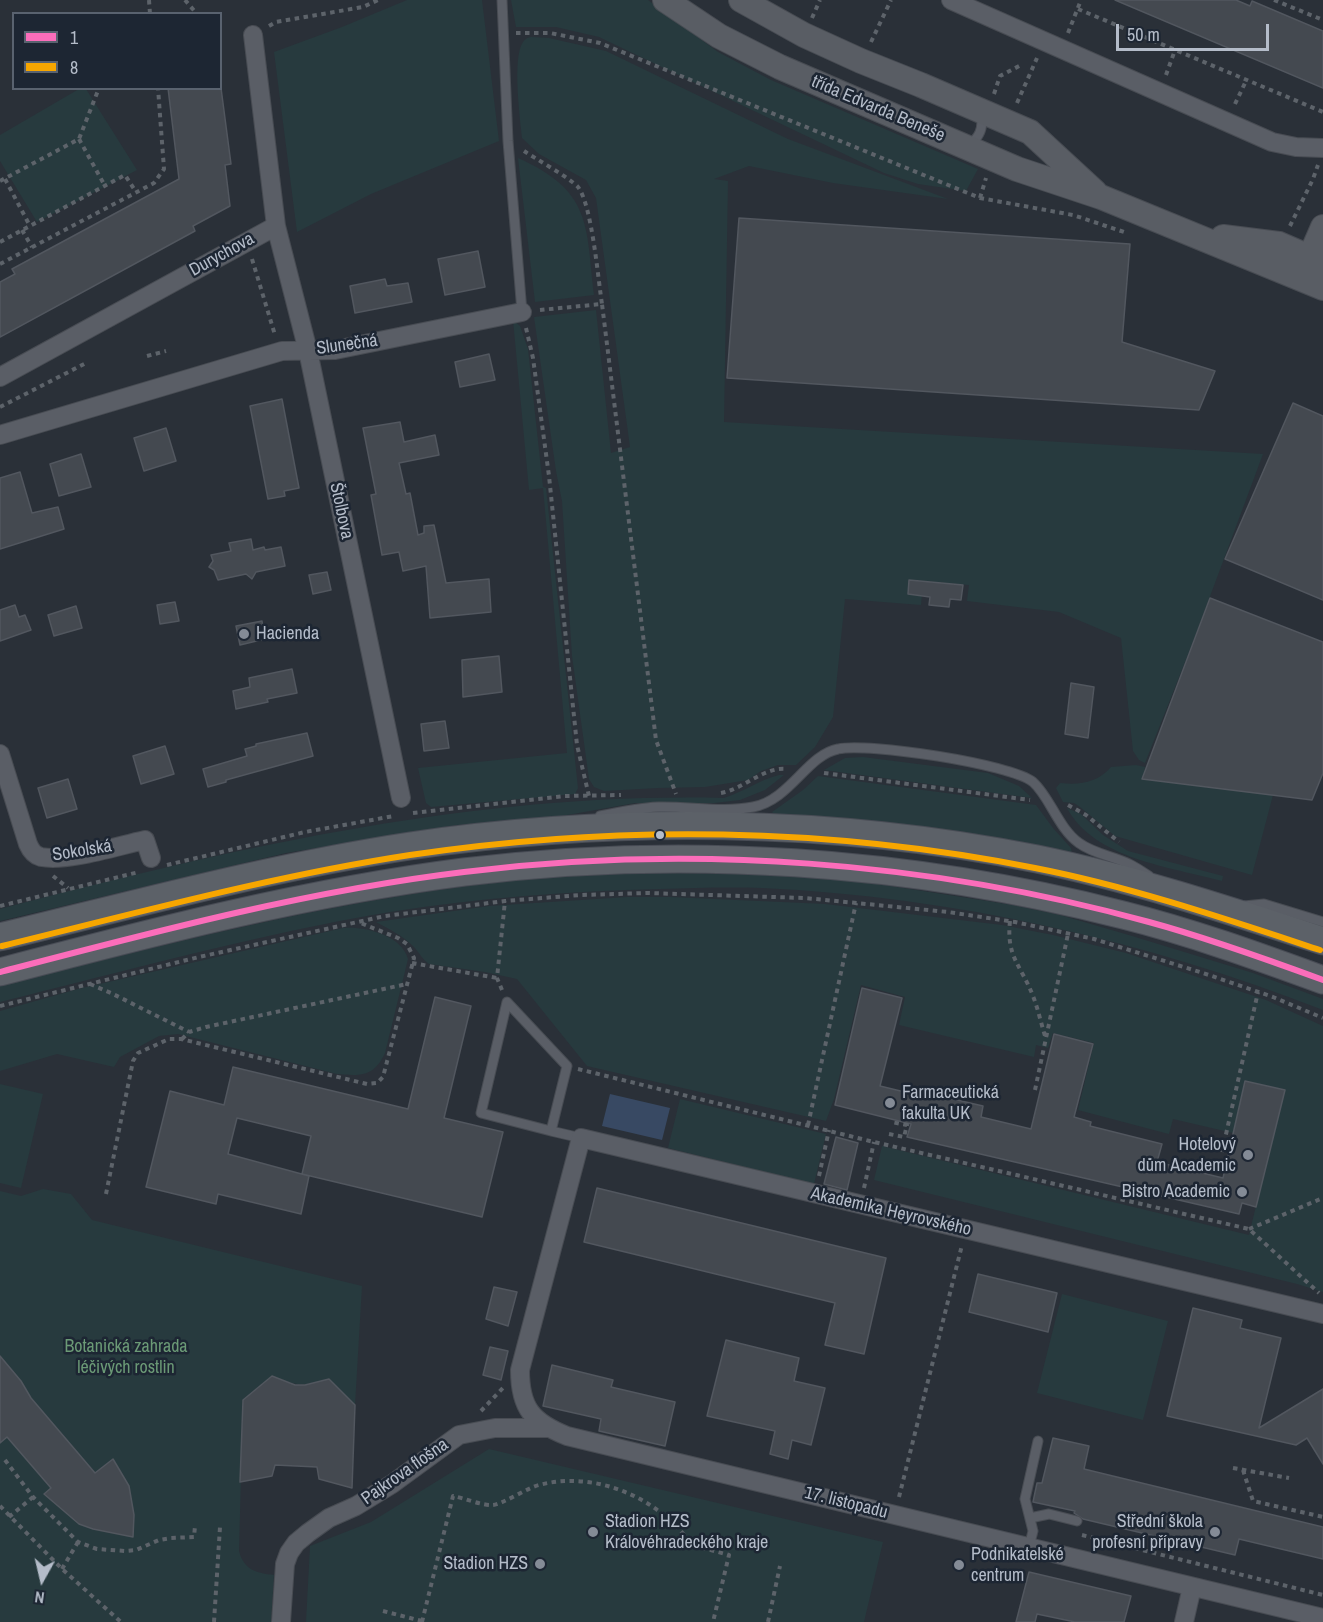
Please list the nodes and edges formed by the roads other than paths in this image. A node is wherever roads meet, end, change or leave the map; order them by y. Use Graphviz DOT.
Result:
graph roads {
  1 [pos="502,0"];
  2 [pos="666,0"];
  3 [pos="741,0"];
  4 [pos="951,0"];
  5 [pos="253,35"];
  6 [pos="983,112"];
  7 [pos="966,147"];
  8 [pos="1321,154"];
  9 [pos="1101,197"];
  10 [pos="276,226"];
  11 [pos="1323,227"];
  12 [pos="1185,231"];
  13 [pos="1317,273"];
  14 [pos="522,312"];
  15 [pos="299,351"];
  16 [pos="0,377"];
  17 [pos="0,435"];
  18 [pos="0,754"];
  19 [pos="401,798"];
  20 [pos="561,831"];
  21 [pos="151,858"];
  22 [pos="1176,893"];
  23 [pos="1222,909"];
  24 [pos="1323,922"];
  25 [pos="0,937"];
  26 [pos="1323,941"];
  27 [pos="0,972"];
  28 [pos="1323,980"];
  29 [pos="551,1131"];
  30 [pos="582,1138"];
  31 [pos="1323,1314"];
  32 [pos="547,1428"];
  33 [pos="1038,1441"];
  34 [pos="1030,1518"];
  35 [pos="1077,1521"];
  36 [pos="1029,1547"];
  37 [pos="1192,1587"];
  38 [pos="1323,1618"];
  39 [pos="281,1622"];
  40 [pos="1184,1622"];
  1 -- 14 [label="lane"];
  2 -- 7 [label="street, třída Edvarda Beneše"];
  3 -- 6 [label="street, třída Edvarda Beneše"];
  4 -- 8 [label="street"];
  5 -- 10 [label="street, Durychova"];
  6 -- 7 [label="lane"];
  6 -- 9 [label="street, třída Edvarda Beneše"];
  7 -- 9 [label="street, třída Edvarda Beneše"];
  9 -- 12 [label="street, třída Edvarda Beneše"];
  10 -- 15 [label="street, Štolbova"];
  10 -- 16 [label="street, Durychova"];
  11 -- 13 [label="street"];
  12 -- 13 [label="street, třída Edvarda Beneše"];
  12 -- 13 [label="street, třída Edvarda Beneše"];
  14 -- 15 [label="street, Slunečná"];
  15 -- 17 [label="street, Slunečná"];
  15 -- 19 [label="street, Štolbova"];
  18 -- 21 [label="street, Sokolská"];
  20 -- 22 [label="main road"];
  20 -- 22 [label="lane"];
  20 -- 25 [label="main road"];
  22 -- 23 [label="main road"];
  23 -- 24 [label="lane"];
  23 -- 26 [label="main road"];
  27 -- 28 [label="main road"];
  29 -- 29 [label="lane"];
  29 -- 30 [label="lane"];
  30 -- 31 [label="street, Akademika Heyrovského"];
  30 -- 32 [label="street, 17. listopadu"];
  32 -- 36 [label="street, 17. listopadu"];
  32 -- 39 [label="street, Pajkrova flošna"];
  33 -- 34 [label="lane"];
  34 -- 35 [label="lane"];
  34 -- 36 [label="lane"];
  36 -- 37 [label="street, 17. listopadu"];
  37 -- 38 [label="street, 17. listopadu"];
  37 -- 40 [label="street"];
}
